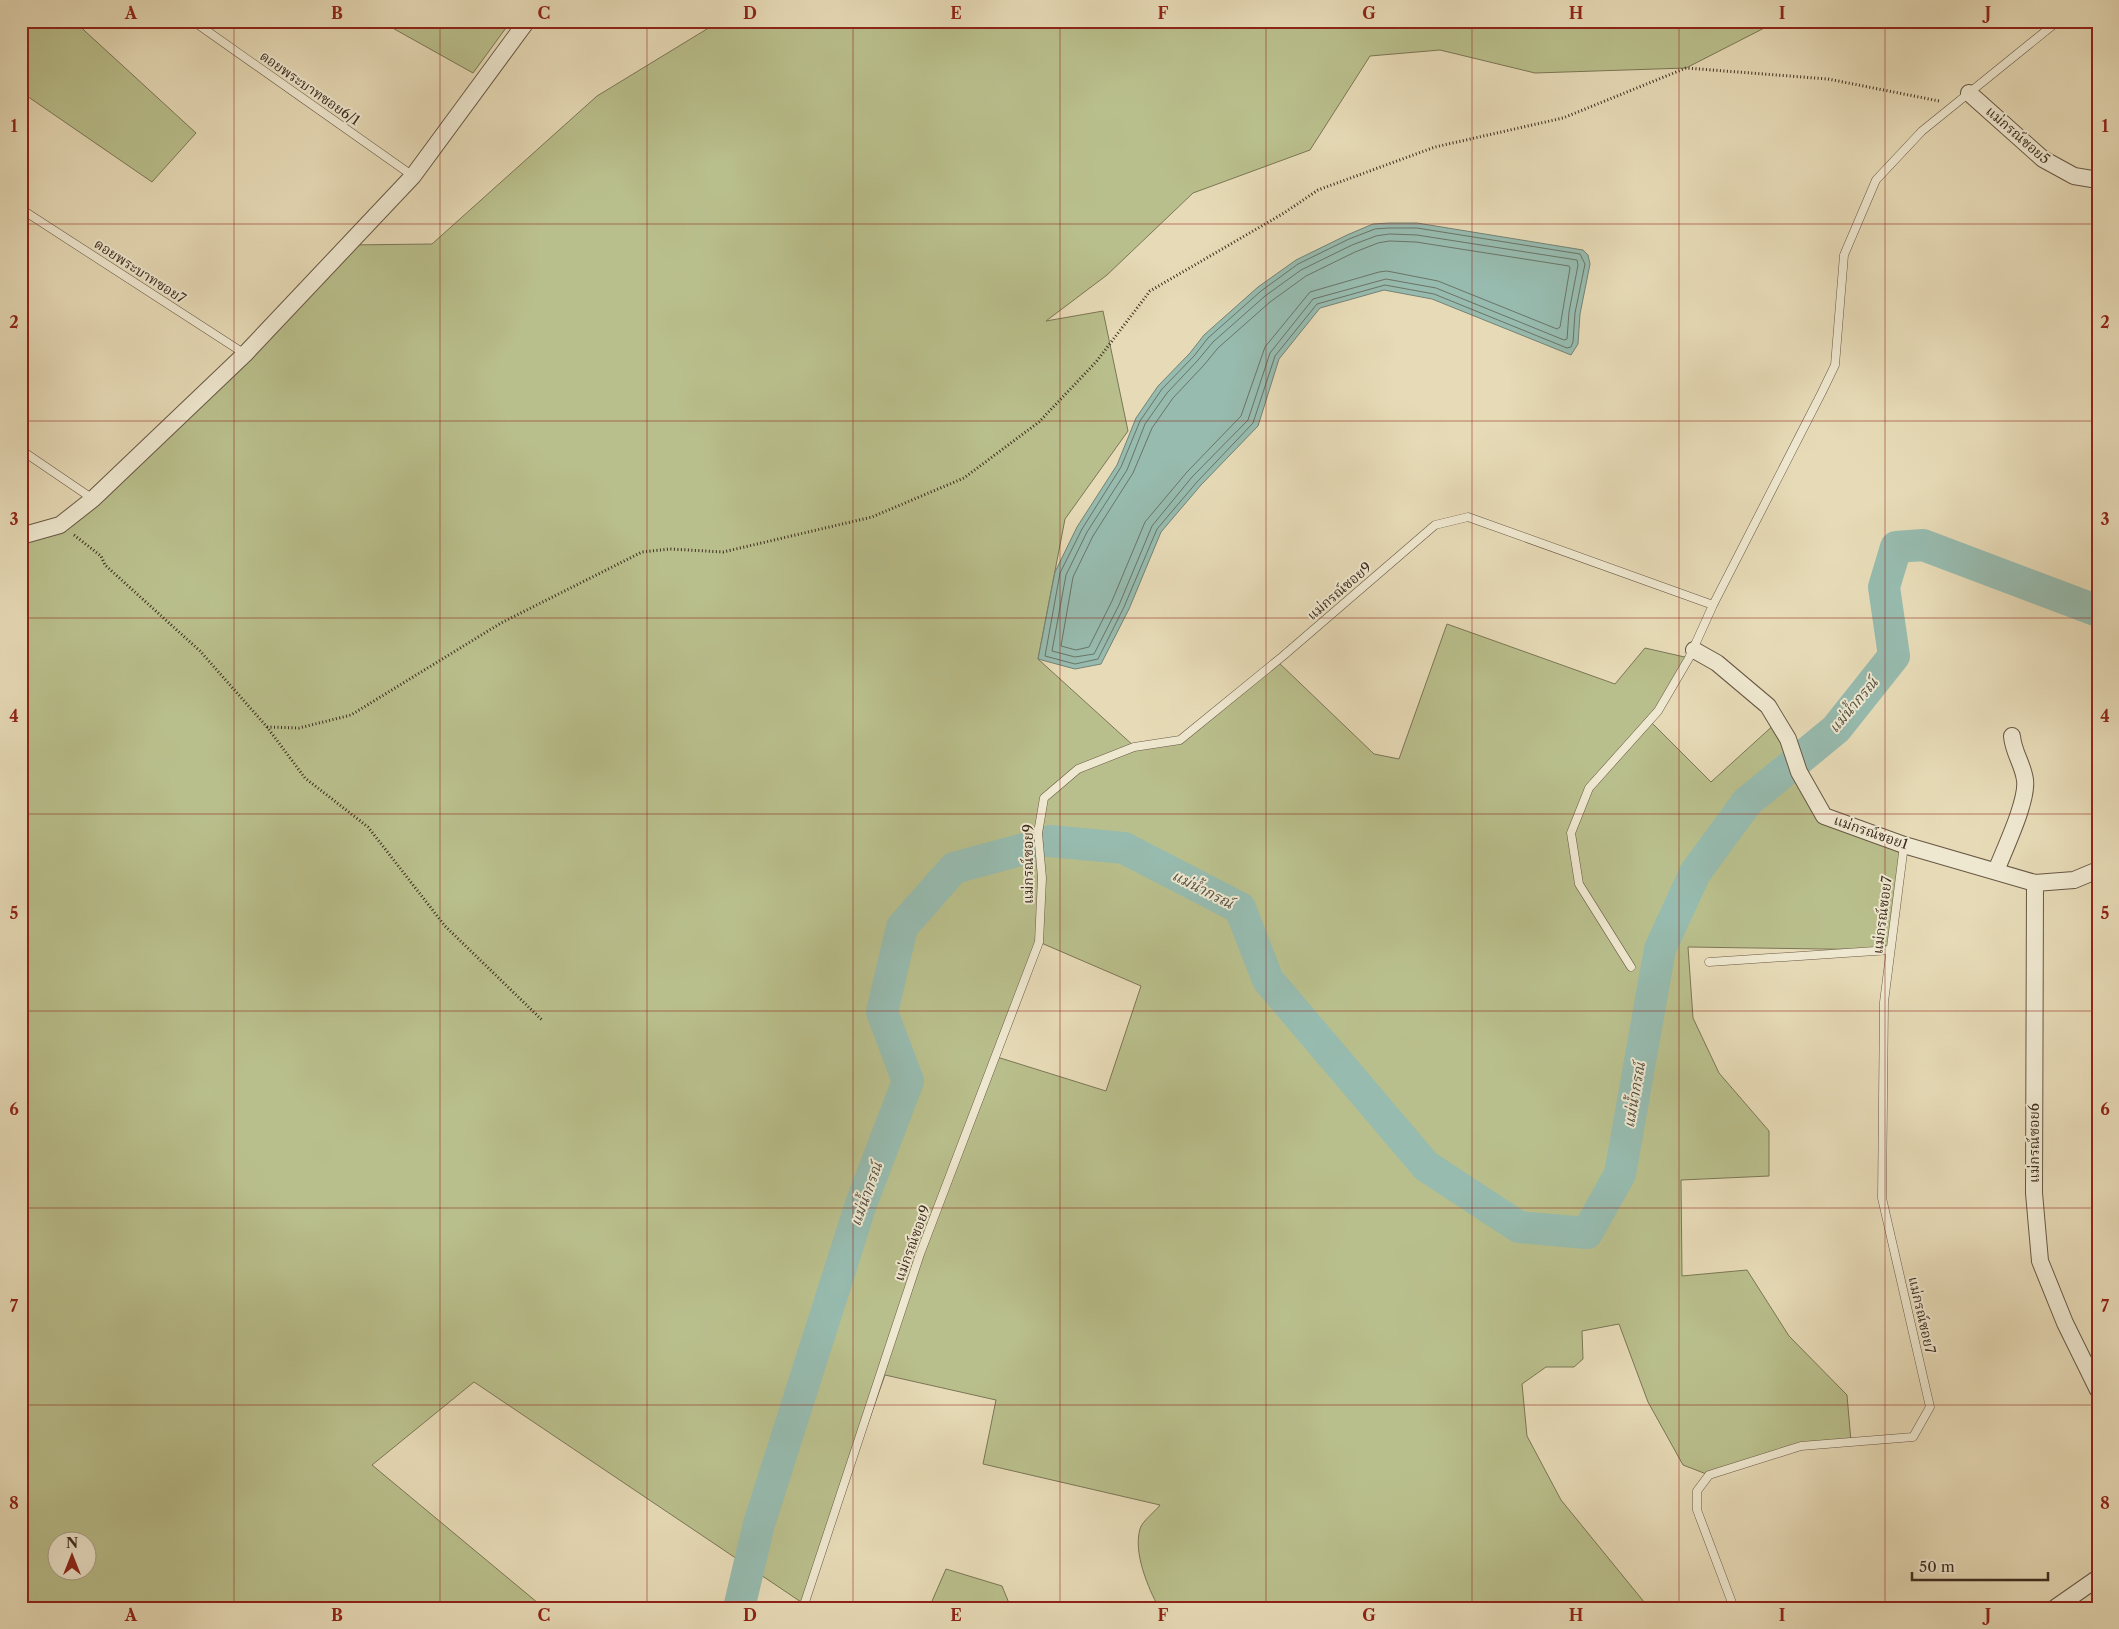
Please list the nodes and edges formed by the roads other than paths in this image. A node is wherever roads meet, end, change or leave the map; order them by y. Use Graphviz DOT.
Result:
graph roads {
  1 [pos="193,21"];
  2 [pos="527,21"];
  3 [pos="2058,21"];
  4 [pos="1969,92"];
  5 [pos="414,176"];
  6 [pos="2098,180"];
  7 [pos="21,209"];
  8 [pos="245,354"];
  9 [pos="21,450"];
  10 [pos="93,499"];
  11 [pos="21,536"];
  12 [pos="1712,606"];
  13 [pos="1694,650"];
  14 [pos="2012,736"];
  15 [pos="1904,845"];
  16 [pos="2098,870"];
  17 [pos="1996,872"];
  18 [pos="2035,883"];
  19 [pos="1890,950"];
  20 [pos="1709,962"];
  21 [pos="1631,967"];
  22 [pos="2098,1390"];
  23 [pos="2098,1578"];
  24 [pos="803,1608"];
  25 [pos="1734,1608"];
  26 [pos="2055,1608"];
  1 -- 5 [label="lane, ดอยพระบาทซอย6/1"];
  2 -- 5 [label="street"];
  3 -- 4 [label="lane"];
  4 -- 6 [label="street, แม่กรณ์ซอย5"];
  4 -- 12 [label="lane"];
  5 -- 8 [label="street"];
  7 -- 8 [label="lane, ดอยพระบาทซอย7"];
  8 -- 10 [label="street"];
  9 -- 10 [label="lane"];
  10 -- 11 [label="street"];
  12 -- 13 [label="lane"];
  12 -- 24 [label="lane, แม่กรณ์ซอย9"];
  13 -- 15 [label="street, แม่กรณ์ซอย1"];
  13 -- 21 [label="lane"];
  14 -- 17 [label="street"];
  15 -- 17 [label="street, แม่กรณ์ซอย1"];
  15 -- 19 [label="lane, แม่กรณ์ซอย7"];
  16 -- 18 [label="street, แม่กรณ์ซอย1"];
  17 -- 18 [label="street, แม่กรณ์ซอย1"];
  18 -- 22 [label="street, แม่กรณ์ซอย6"];
  19 -- 20 [label="lane"];
  19 -- 25 [label="lane, แม่กรณ์ซอย7"];
  23 -- 26 [label="street"];
}
